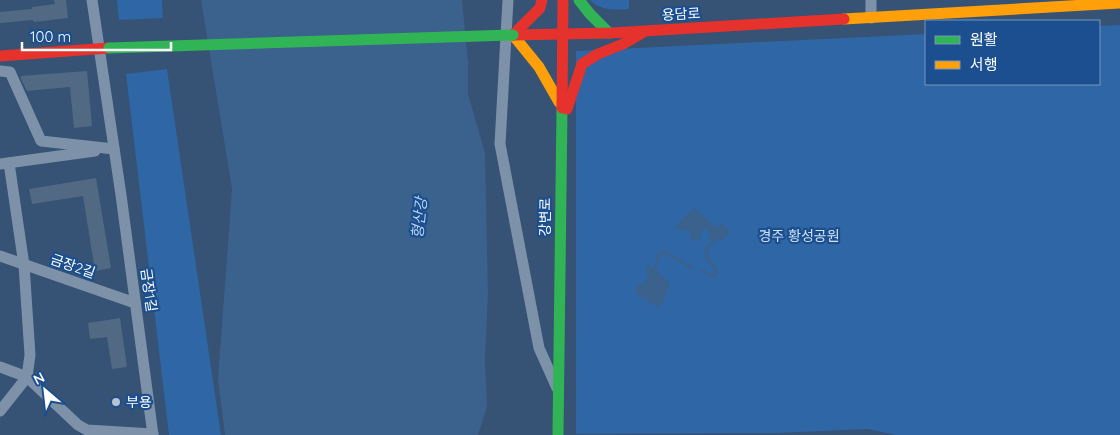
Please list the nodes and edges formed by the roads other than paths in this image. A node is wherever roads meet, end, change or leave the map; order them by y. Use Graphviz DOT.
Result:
graph roads {
  1 [pos="92,0"];
  2 [pos="508,0"];
  3 [pos="542,0"];
  4 [pos="563,0"];
  5 [pos="579,0"];
  6 [pos="871,0"];
  7 [pos="1039,3"];
  8 [pos="1065,3"];
  9 [pos="1120,4"];
  10 [pos="871,18"];
  11 [pos="644,31"];
  12 [pos="609,33"];
  13 [pos="513,35"];
  14 [pos="562,36"];
  15 [pos="104,49"];
  16 [pos="0,56"];
  17 [pos="0,70"];
  18 [pos="561,108"];
  19 [pos="561,136"];
  20 [pos="114,149"];
  21 [pos="5,164"];
  22 [pos="0,256"];
  23 [pos="24,264"];
  24 [pos="136,303"];
  25 [pos="0,367"];
  26 [pos="27,377"];
  27 [pos="558,390"];
  28 [pos="0,411"];
  29 [pos="153,435"];
  30 [pos="558,435"];
  1 -- 15 [label="street, 금장1길"];
  2 -- 27 [label="street"];
  3 -- 13 [label="main road"];
  4 -- 14 [label="main road, 강변로"];
  5 -- 12 [label="main road"];
  6 -- 10 [label="street"];
  7 -- 8 [label="main road, 용담로"];
  7 -- 10 [label="main road, 용담로"];
  8 -- 9 [label="main road, 용담로"];
  10 -- 11 [label="main road, 용담로"];
  11 -- 12 [label="main road, 용담로"];
  11 -- 19 [label="main road"];
  12 -- 14 [label="main road, 용담로"];
  13 -- 14 [label="main road, 용담로"];
  13 -- 15 [label="main road, 용담로, bridge"];
  13 -- 18 [label="main road"];
  14 -- 18 [label="main road, 강변로"];
  15 -- 16 [label="main road"];
  15 -- 20 [label="street, 금장1길"];
  17 -- 20 [label="street"];
  18 -- 19 [label="main road, 강변로"];
  19 -- 27 [label="main road, 강변로"];
  20 -- 21 [label="street"];
  20 -- 24 [label="street, 금장1길"];
  21 -- 23 [label="street"];
  22 -- 23 [label="street, 금장2길"];
  23 -- 24 [label="street, 금장2길"];
  23 -- 26 [label="street"];
  24 -- 29 [label="street, 금장1길"];
  25 -- 26 [label="street"];
  26 -- 28 [label="street"];
  26 -- 29 [label="street"];
  27 -- 30 [label="main road, 강변로"];
}
